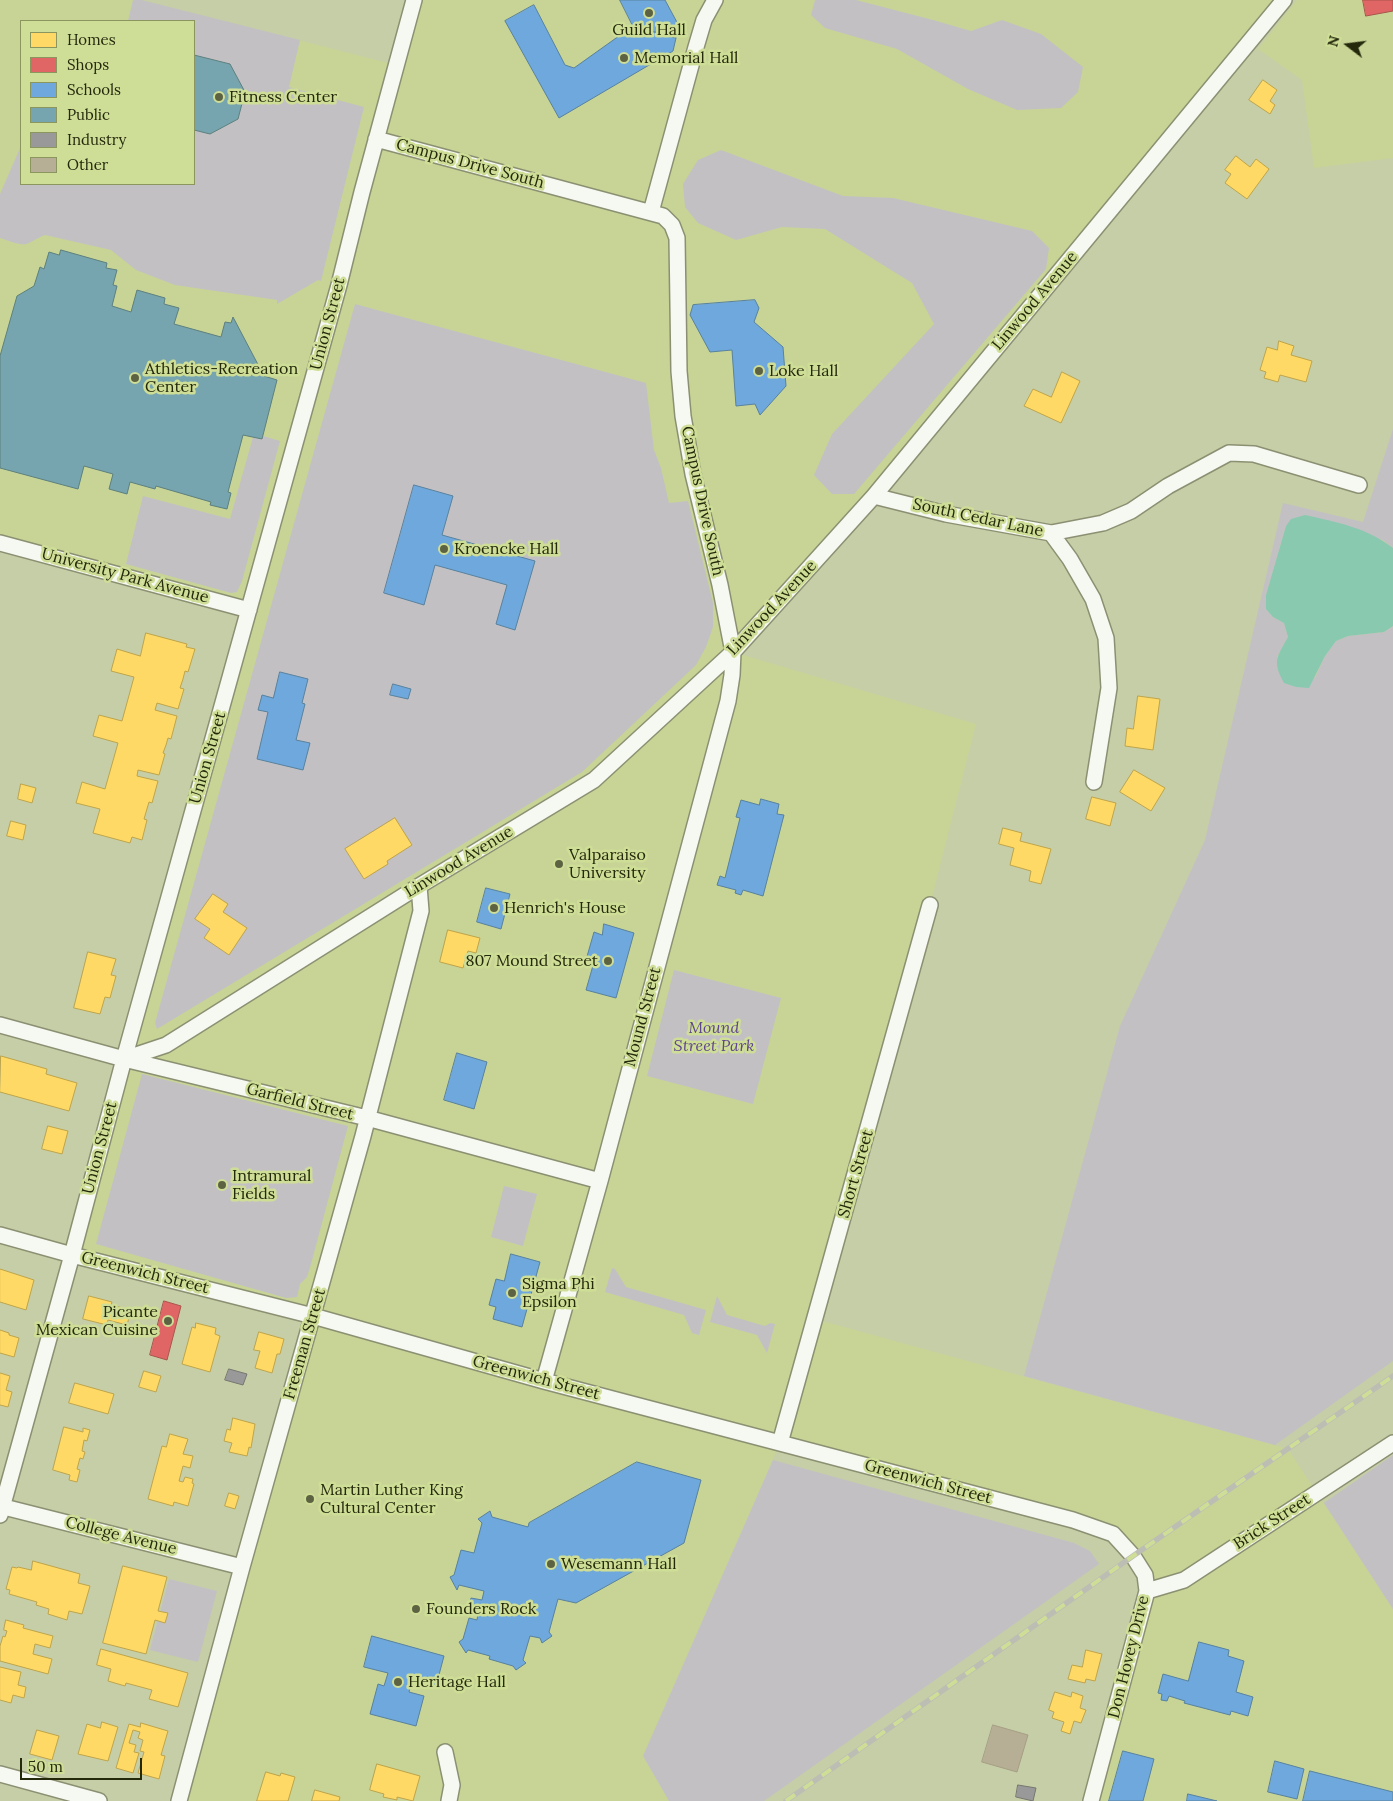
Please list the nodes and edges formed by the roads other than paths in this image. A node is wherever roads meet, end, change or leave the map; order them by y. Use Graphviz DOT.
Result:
graph roads {
  1 [pos="414,0"];
  2 [pos="715,0"];
  3 [pos="1284,0"];
  4 [pos="376,139"];
  5 [pos="651,212"];
  6 [pos="1359,485"];
  7 [pos="874,496"];
  8 [pos="1051,533"];
  9 [pos="0,543"];
  10 [pos="249,610"];
  11 [pos="733,652"];
  12 [pos="1094,782"];
  13 [pos="419,886"];
  14 [pos="930,905"];
  15 [pos="0,1025"];
  16 [pos="124,1059"];
  17 [pos="367,1118"];
  18 [pos="600,1181"];
  19 [pos="0,1235"];
  20 [pos="72,1255"];
  21 [pos="313,1316"];
  22 [pos="544,1381"];
  23 [pos="780,1443"];
  24 [pos="1393,1443"];
  25 [pos="1,1509"];
  26 [pos="1073,1520"];
  27 [pos="242,1567"];
  28 [pos="1147,1591"];
  29 [pos="445,1752"];
  30 [pos="0,1774"];
  31 [pos="99,1801"];
  32 [pos="179,1801"];
  33 [pos="449,1801"];
  34 [pos="1091,1801"];
  1 -- 4 [label="street, Union Street"];
  2 -- 5 [label="street"];
  3 -- 7 [label="street, Linwood Avenue"];
  4 -- 5 [label="street, Campus Drive South"];
  4 -- 10 [label="street, Union Street"];
  5 -- 11 [label="street, Campus Drive South"];
  6 -- 8 [label="street, South Cedar Lane"];
  7 -- 8 [label="street, South Cedar Lane"];
  7 -- 11 [label="street, Linwood Avenue"];
  8 -- 12 [label="street"];
  9 -- 10 [label="street, University Park Avenue"];
  10 -- 16 [label="street, Union Street"];
  11 -- 13 [label="street, Linwood Avenue"];
  11 -- 18 [label="street, Mound Street"];
  13 -- 16 [label="street, Linwood Avenue"];
  13 -- 17 [label="street, Freeman Street"];
  14 -- 23 [label="street, Short Street"];
  15 -- 16 [label="street, Garfield Street"];
  16 -- 17 [label="street, Garfield Street"];
  16 -- 20 [label="street, Union Street"];
  17 -- 18 [label="street, Garfield Street"];
  17 -- 21 [label="street, Freeman Street"];
  18 -- 22 [label="street, Mound Street"];
  19 -- 20 [label="street, Greenwich Street"];
  20 -- 21 [label="street, Greenwich Street"];
  20 -- 25 [label="street, Union Street"];
  21 -- 22 [label="street, Greenwich Street"];
  21 -- 27 [label="street, Freeman Street"];
  22 -- 23 [label="street, Greenwich Street"];
  23 -- 26 [label="street, Greenwich Street"];
  24 -- 28 [label="street, Brick Street"];
  25 -- 27 [label="street, College Avenue"];
  26 -- 28 [label="street, Don Hovey Drive"];
  27 -- 32 [label="street, Freeman Street"];
  28 -- 34 [label="street, Don Hovey Drive"];
  29 -- 33 [label="street"];
  30 -- 31 [label="street"];
}
